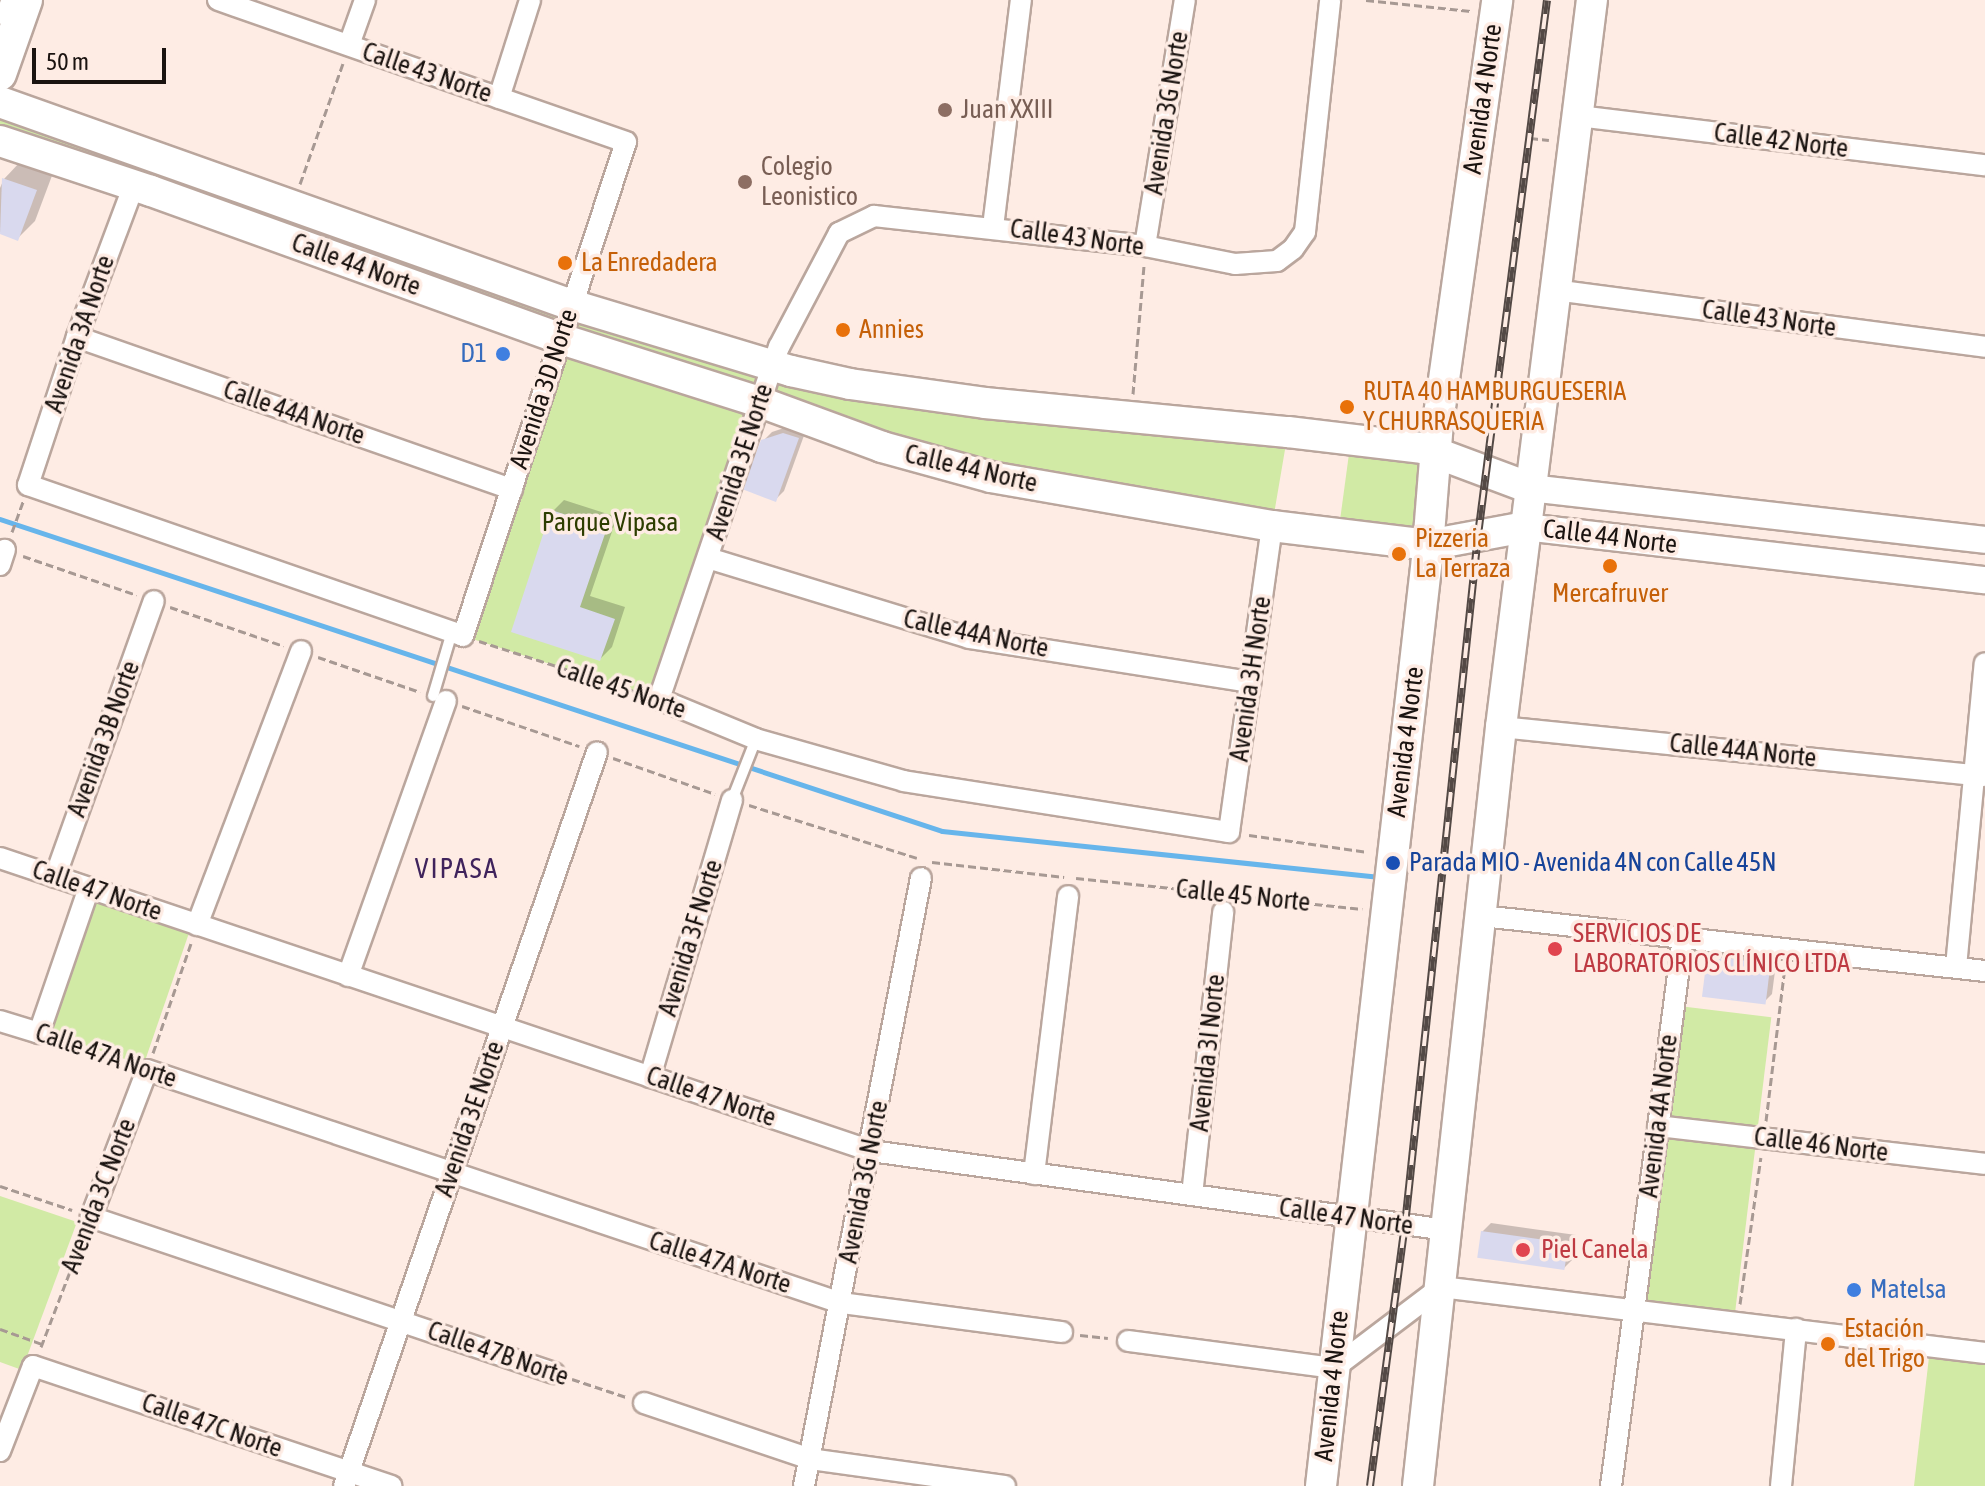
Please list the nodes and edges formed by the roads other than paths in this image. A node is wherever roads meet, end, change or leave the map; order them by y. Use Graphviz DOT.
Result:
graph roads {
  1 [pos="6,0"];
  2 [pos="26,0"];
  3 [pos="365,0"];
  4 [pos="530,0"];
  5 [pos="1021,0"];
  6 [pos="1185,0"];
  7 [pos="1330,0"];
  8 [pos="1592,0"];
  9 [pos="223,2"];
  10 [pos="1488,6"];
  11 [pos="0,19"];
  12 [pos="349,45"];
  13 [pos="0,74"];
  14 [pos="499,98"];
  15 [pos="0,102"];
  16 [pos="1578,116"];
  17 [pos="0,141"];
  18 [pos="626,142"];
  19 [pos="1985,165"];
  20 [pos="134,185"];
  21 [pos="993,227"];
  22 [pos="839,233"];
  23 [pos="1145,246"];
  24 [pos="1554,290"];
  25 [pos="572,305"];
  26 [pos="77,337"];
  27 [pos="561,339"];
  28 [pos="1985,347"];
  29 [pos="772,366"];
  30 [pos="760,402"];
  31 [pos="1435,452"];
  32 [pos="1530,488"];
  33 [pos="512,489"];
  34 [pos="1272,526"];
  35 [pos="1525,527"];
  36 [pos="1985,540"];
  37 [pos="1428,545"];
  38 [pos="708,558"];
  39 [pos="1985,580"];
  40 [pos="154,601"];
  41 [pos="454,639"];
  42 [pos="301,651"];
  43 [pos="1985,663"];
  44 [pos="1251,682"];
  45 [pos="440,698"];
  46 [pos="659,699"];
  47 [pos="1501,727"];
  48 [pos="756,739"];
  49 [pos="597,752"];
  50 [pos="1980,775"];
  51 [pos="734,794"];
  52 [pos="1229,832"];
  53 [pos="0,858"];
  54 [pos="925,870"];
  55 [pos="55,877"];
  56 [pos="89,888"];
  57 [pos="1068,896"];
  58 [pos="1223,912"];
  59 [pos="1482,916"];
  60 [pos="195,932"];
  61 [pos="1683,937"];
  62 [pos="1956,967"];
  63 [pos="1985,971"];
  64 [pos="348,976"];
  65 [pos="0,1021"];
  66 [pos="501,1027"];
  67 [pos="147,1070"];
  68 [pos="650,1077"];
  69 [pos="1658,1126"];
  70 [pos="871,1151"];
  71 [pos="1985,1164"];
  72 [pos="451,1174"];
  73 [pos="1034,1174"];
  74 [pos="1192,1195"];
  75 [pos="91,1217"];
  76 [pos="1352,1217"];
  77 [pos="1447,1230"];
  78 [pos="1441,1287"];
  79 [pos="841,1303"];
  80 [pos="1634,1310"];
  81 [pos="401,1321"];
  82 [pos="1796,1329"];
  83 [pos="1062,1332"];
  84 [pos="1128,1341"];
  85 [pos="1985,1353"];
  86 [pos="1334,1368"];
  87 [pos="554,1373"];
  88 [pos="644,1403"];
  89 [pos="0,1451"];
  90 [pos="810,1459"];
  91 [pos="346,1479"];
  92 [pos="391,1486"];
  93 [pos="804,1486"];
  94 [pos="1005,1486"];
  95 [pos="1321,1486"];
  96 [pos="1418,1486"];
  97 [pos="1611,1486"];
  98 [pos="1781,1486"];
  1 -- 11 [label="lane"];
  2 -- 13 [label="main road"];
  3 -- 12 [label="street"];
  4 -- 14 [label="street"];
  5 -- 21 [label="street"];
  6 -- 23 [label="street, Avenida 3G Norte"];
  7 -- 23 [label="street, Calle 43 Norte"];
  8 -- 16 [label="main road"];
  9 -- 12 [label="street, Calle 43 Norte"];
  10 -- 31 [label="main road, Avenida 4 Norte"];
  12 -- 14 [label="street, Calle 43 Norte"];
  14 -- 18 [label="street, Calle 43 Norte"];
  15 -- 25 [label="main road, Calle 44 Norte"];
  16 -- 19 [label="street, Calle 42 Norte"];
  16 -- 24 [label="main road"];
  17 -- 20 [label="main road, Calle 44 Norte"];
  18 -- 25 [label="street, Avenida 3D Norte"];
  20 -- 26 [label="street, Avenida 3A Norte"];
  20 -- 27 [label="main road, Calle 44 Norte"];
  21 -- 22 [label="street, Calle 43 Norte"];
  21 -- 23 [label="street, Calle 43 Norte"];
  22 -- 29 [label="street, Avenida 3E Norte"];
  24 -- 28 [label="street, Calle 43 Norte"];
  24 -- 32 [label="main road"];
  25 -- 27 [label="street, Avenida 3D Norte"];
  25 -- 29 [label="main road, Calle 44 Norte"];
  26 -- 33 [label="street, Calle 44A Norte"];
  26 -- 41 [label="street, Avenida 3A Norte"];
  27 -- 30 [label="main road, Calle 44 Norte"];
  27 -- 33 [label="street, Avenida 3D Norte"];
  29 -- 30 [label="street, Avenida 3E Norte"];
  29 -- 31 [label="main road, Calle 44 Norte"];
  30 -- 34 [label="main road, Calle 44 Norte"];
  30 -- 38 [label="street, Avenida 3E Norte"];
  31 -- 32 [label="main road, Calle 44 Norte"];
  31 -- 37 [label="main road, Avenida 4 Norte"];
  32 -- 35 [label="main road"];
  32 -- 36 [label="street, Calle 44 Norte"];
  33 -- 41 [label="street, Avenida 3D Norte"];
  34 -- 37 [label="main road, Calle 44 Norte"];
  34 -- 44 [label="street, Avenida 3H Norte"];
  35 -- 37 [label="main road, Calle 44 Norte"];
  35 -- 39 [label="street, Calle 44 Norte"];
  35 -- 47 [label="main road"];
  37 -- 76 [label="main road, Avenida 4 Norte"];
  38 -- 44 [label="street, Calle 44A Norte"];
  38 -- 46 [label="street, Avenida 3E Norte"];
  40 -- 55 [label="street, Avenida 3B Norte"];
  41 -- 45 [label="lane"];
  42 -- 60 [label="street"];
  43 -- 50 [label="street"];
  44 -- 52 [label="street, Avenida 3H Norte"];
  45 -- 64 [label="street"];
  46 -- 48 [label="street, Calle 45 Norte"];
  47 -- 50 [label="street, Calle 44A Norte"];
  47 -- 59 [label="main road"];
  48 -- 51 [label="lane"];
  48 -- 52 [label="street, Calle 45 Norte"];
  49 -- 66 [label="street, Avenida 3E Norte"];
  50 -- 62 [label="street"];
  51 -- 68 [label="street, Avenida 3F Norte"];
  53 -- 55 [label="street, Calle 47 Norte"];
  54 -- 70 [label="street, Avenida 3G Norte"];
  55 -- 56 [label="street, Calle 47 Norte"];
  56 -- 60 [label="street, Calle 47 Norte"];
  56 -- 65 [label="street, Calle 47A Norte"];
  57 -- 73 [label="street"];
  58 -- 74 [label="street, Avenida 3I Norte"];
  59 -- 61 [label="street"];
  59 -- 77 [label="main road"];
  60 -- 64 [label="street, Calle 47 Norte"];
  61 -- 62 [label="street"];
  61 -- 69 [label="street, Avenida 4A Norte"];
  62 -- 63 [label="street"];
  64 -- 66 [label="street, Calle 47 Norte"];
  66 -- 68 [label="street, Calle 47 Norte"];
  66 -- 72 [label="street, Avenida 3E Norte"];
  67 -- 72 [label="street, Calle 47A Norte"];
  67 -- 75 [label="street, Avenida 3C Norte"];
  68 -- 70 [label="street, Calle 47 Norte"];
  69 -- 71 [label="street, Calle 46 Norte"];
  69 -- 80 [label="street, Avenida 4A Norte"];
  70 -- 73 [label="street, Calle 47 Norte"];
  70 -- 79 [label="street, Avenida 3G Norte"];
  72 -- 79 [label="street, Calle 47A Norte"];
  72 -- 81 [label="street, Avenida 3E Norte"];
  73 -- 74 [label="street, Calle 47 Norte"];
  74 -- 76 [label="street, Calle 47 Norte"];
  75 -- 81 [label="street, Calle 47B Norte"];
  76 -- 77 [label="street, Calle 47 Norte"];
  76 -- 86 [label="main road, Avenida 4 Norte"];
  77 -- 78 [label="main road"];
  78 -- 80 [label="street"];
  78 -- 86 [label="street"];
  78 -- 96 [label="main road"];
  79 -- 83 [label="street, Calle 47A Norte"];
  79 -- 90 [label="street, Avenida 3G Norte"];
  80 -- 82 [label="street"];
  80 -- 97 [label="street, Avenida 4A Norte"];
  81 -- 87 [label="street, Calle 47B Norte"];
  81 -- 91 [label="street, Avenida 3E Norte"];
  82 -- 85 [label="street"];
  82 -- 98 [label="street"];
  84 -- 86 [label="street"];
  86 -- 95 [label="main road, Avenida 4 Norte"];
  88 -- 90 [label="street"];
  89 -- 91 [label="street, Calle 47C Norte"];
  90 -- 93 [label="street, Avenida 3G Norte"];
  90 -- 94 [label="street"];
  91 -- 92 [label="street, Calle 47C Norte"];
}
